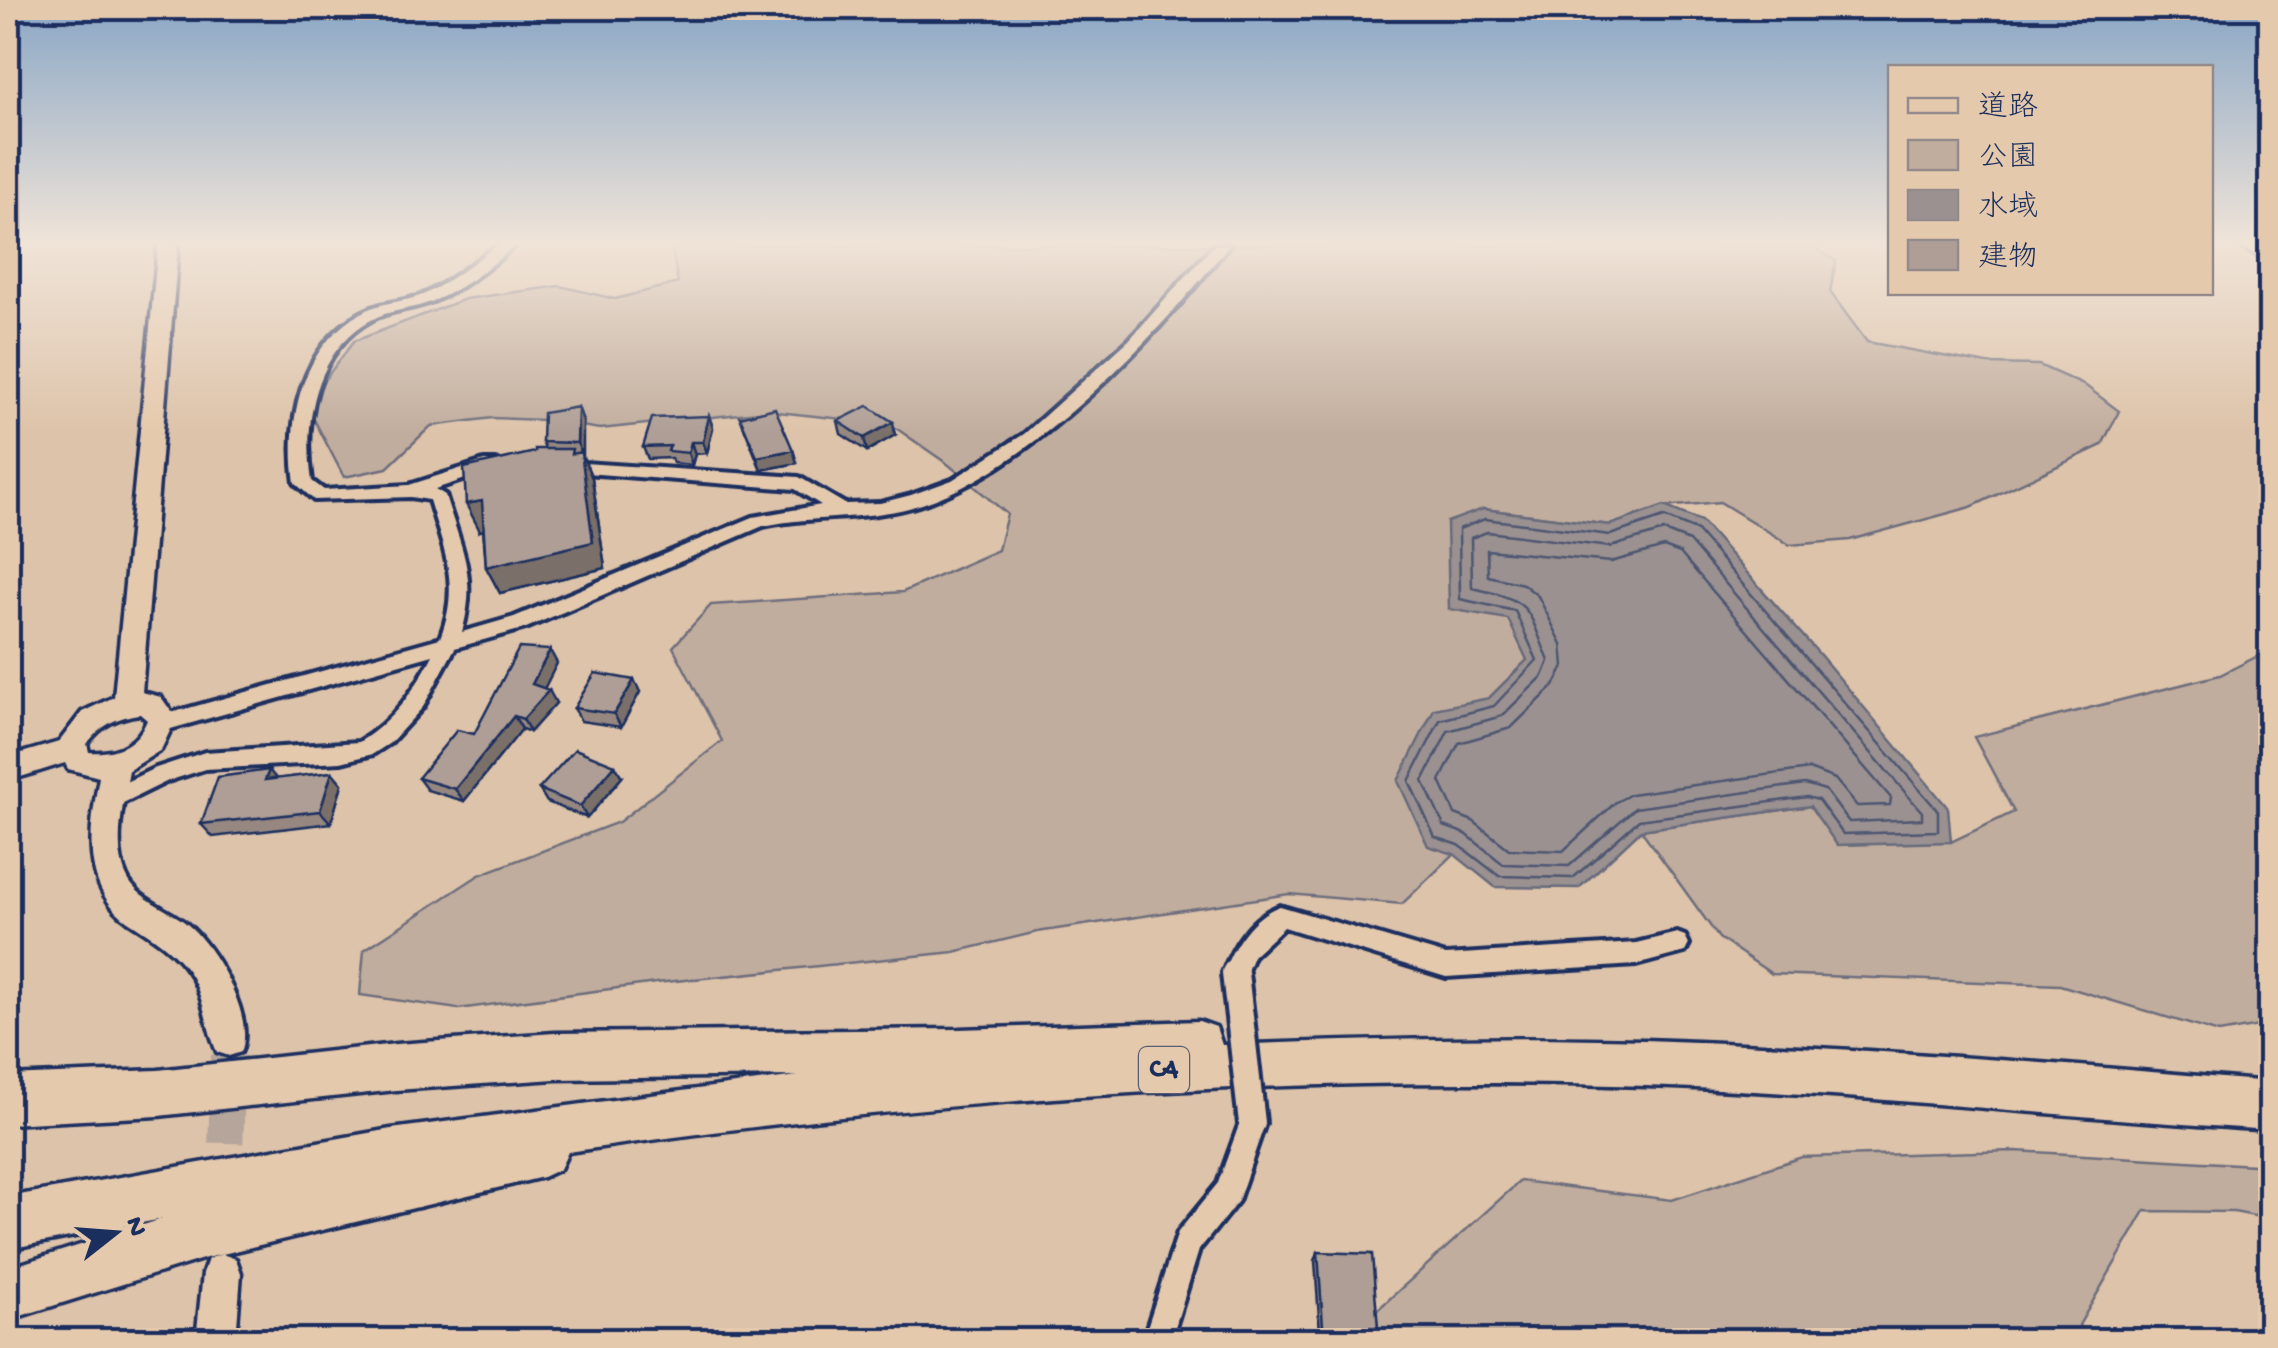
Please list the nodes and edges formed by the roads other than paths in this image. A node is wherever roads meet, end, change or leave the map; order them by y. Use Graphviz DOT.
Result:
graph roads {
  1 [pos="162,308"];
  2 [pos="394,308"];
  3 [pos="1166,308"];
  4 [pos="412,491"];
  5 [pos="843,511"];
  6 [pos="450,641"];
  7 [pos="127,704"];
  8 [pos="160,724"];
  9 [pos="72,749"];
  10 [pos="116,763"];
  11 [pos="8,768"];
  12 [pos="110,800"];
  13 [pos="1677,944"];
  14 [pos="228,1040"];
  15 [pos="1554,1062"];
  16 [pos="8,1100"];
  17 [pos="774,1100"];
  18 [pos="2270,1106"];
  19 [pos="8,1223"];
  20 [pos="222,1273"];
  21 [pos="8,1294"];
  22 [pos="213,1340"];
  23 [pos="1157,1340"];
  1 -- 7 [label="street"];
  2 -- 4 [label="street"];
  3 -- 5 [label="street"];
  4 -- 5 [label="street"];
  4 -- 6 [label="street"];
  5 -- 6 [label="street"];
  6 -- 8 [label="street"];
  6 -- 12 [label="street"];
  7 -- 8 [label="street"];
  7 -- 9 [label="street"];
  8 -- 10 [label="street"];
  9 -- 10 [label="street"];
  9 -- 11 [label="street"];
  10 -- 12 [label="street"];
  12 -- 14 [label="street"];
  13 -- 23 [label="street, bridge"];
  15 -- 16 [label="highway"];
  15 -- 17 [label="highway, C4"];
  15 -- 18 [label="highway, C4"];
  17 -- 19 [label="highway, C4"];
  17 -- 21 [label="highway"];
  20 -- 22 [label="street"];
}
